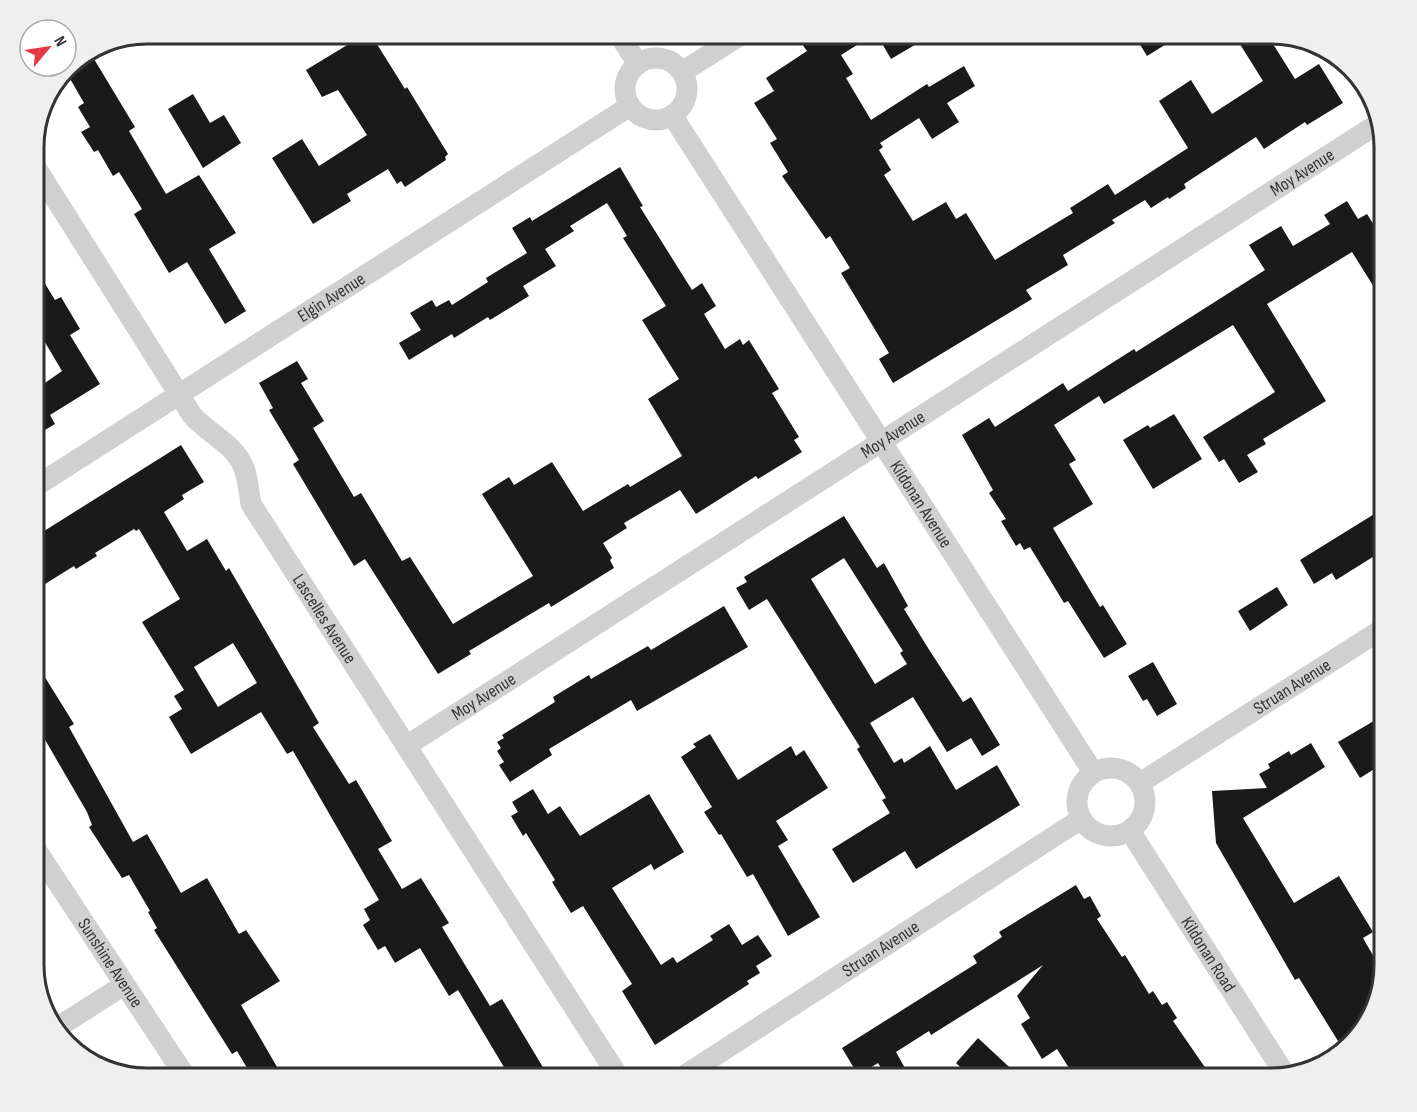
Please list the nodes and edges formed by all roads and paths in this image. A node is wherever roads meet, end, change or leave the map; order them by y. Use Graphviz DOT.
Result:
graph roads {
  1 [pos="625,44"];
  2 [pos="727,44"];
  3 [pos="638,64"];
  4 [pos="682,72"];
  5 [pos="630,106"];
  6 [pos="672,116"];
  7 [pos="1372,128"];
  8 [pos="44,180"];
  9 [pos="180,395"];
  10 [pos="880,441"];
  11 [pos="44,481"];
  12 [pos="1374,634"];
  13 [pos="406,746"];
  14 [pos="1093,772"];
  15 [pos="1140,783"];
  16 [pos="1082,819"];
  17 [pos="1130,831"];
  18 [pos="44,862"];
  19 [pos="124,984"];
  20 [pos="62,1024"];
  21 [pos="180,1068"];
  22 [pos="613,1068"];
  23 [pos="696,1068"];
  24 [pos="1281,1068"];
  1 -- 3 [label="street"];
  2 -- 4 [label="street"];
  3 -- 4 [label="street"];
  3 -- 5 [label="street"];
  4 -- 6 [label="street"];
  5 -- 6 [label="street"];
  5 -- 9 [label="street, Elgin Avenue"];
  6 -- 10 [label="street, Kildonan Avenue"];
  7 -- 10 [label="street, Moy Avenue"];
  8 -- 9 [label="street, Lascelles Avenue"];
  9 -- 11 [label="street, Elgin Avenue"];
  9 -- 13 [label="street, Lascelles Avenue"];
  10 -- 13 [label="street, Moy Avenue"];
  10 -- 14 [label="street, Kildonan Avenue"];
  12 -- 15 [label="street, Struan Avenue"];
  13 -- 22 [label="street, Lascelles Avenue"];
  14 -- 15 [label="street"];
  14 -- 16 [label="street"];
  15 -- 17 [label="street"];
  16 -- 17 [label="street"];
  16 -- 23 [label="street, Struan Avenue"];
  17 -- 24 [label="street, Kildonan Road"];
  18 -- 19 [label="street, Sunshine Avenue"];
  19 -- 20 [label="street"];
  19 -- 21 [label="street, Sunshine Avenue"];
}
